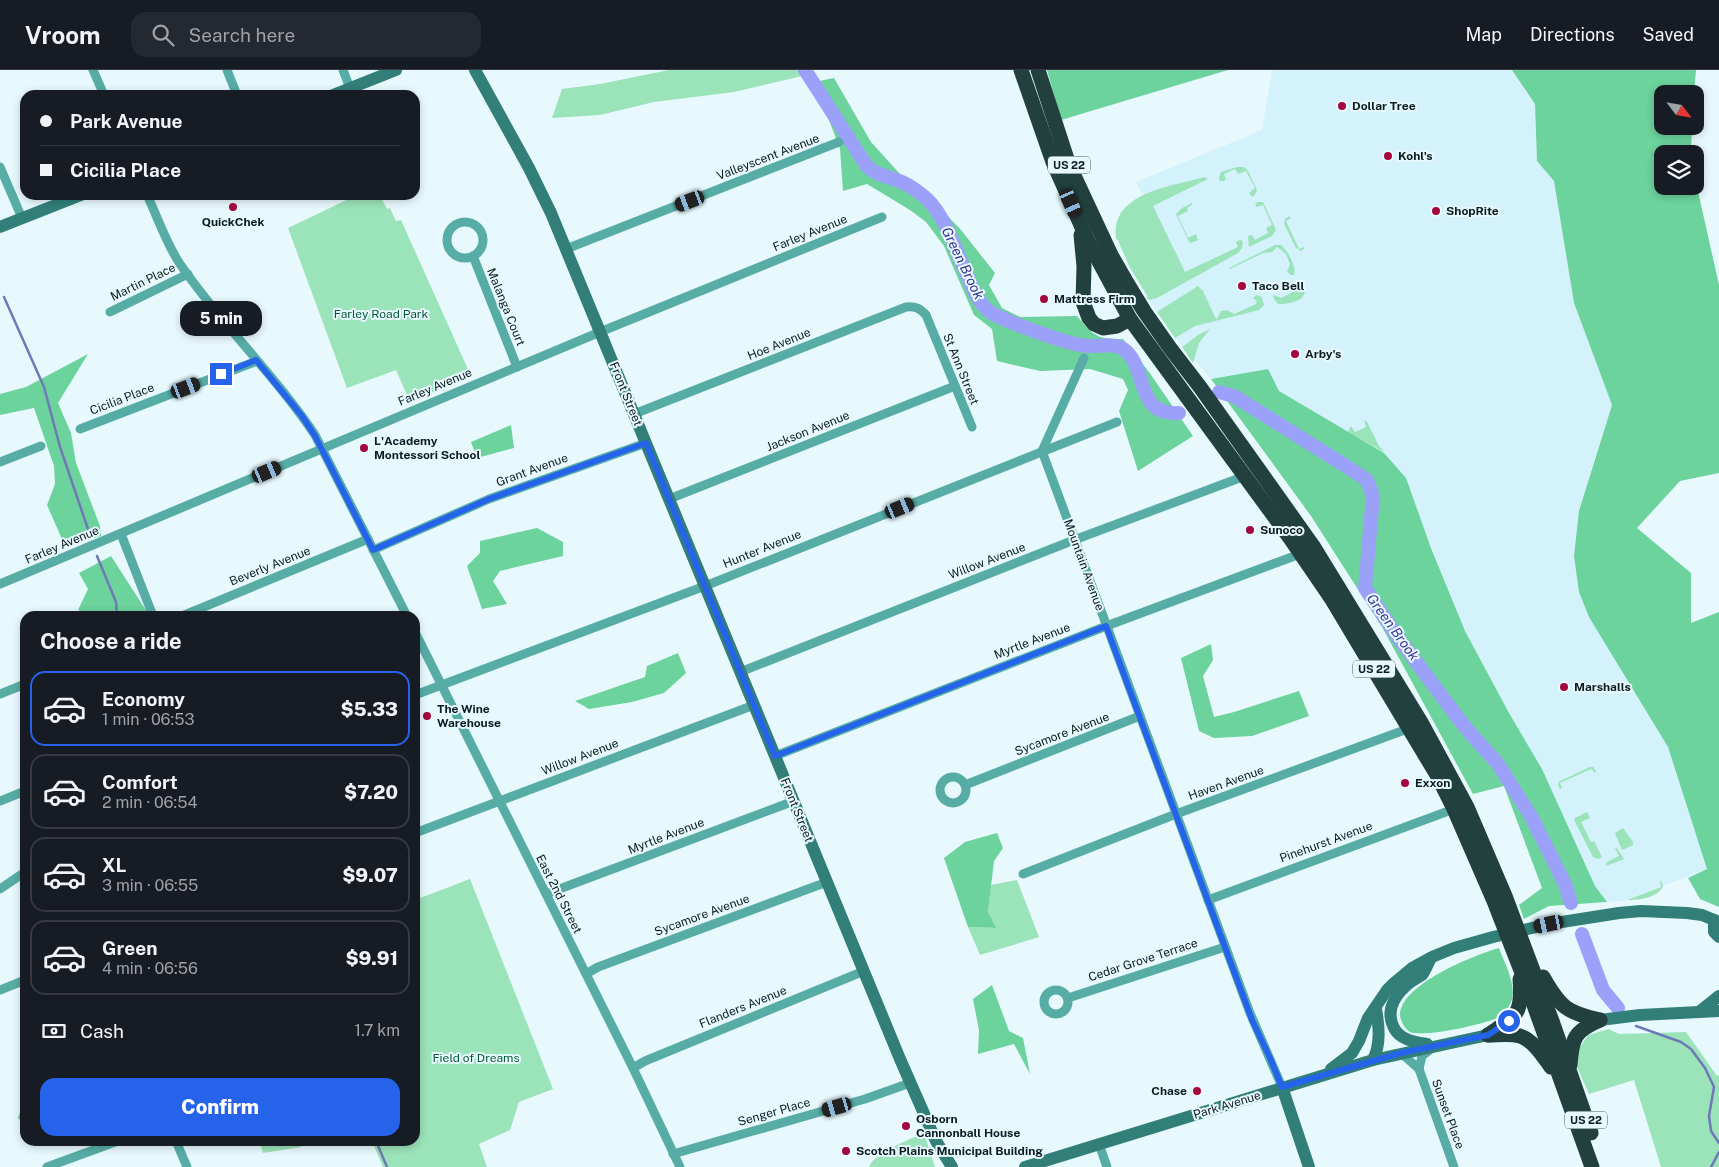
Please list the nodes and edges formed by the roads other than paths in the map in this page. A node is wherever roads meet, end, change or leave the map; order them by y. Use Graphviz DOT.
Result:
graph roads {
  1 [pos="93,70"];
  2 [pos="227,70"];
  3 [pos="343,70"];
  4 [pos="396,70"];
  5 [pos="475,70"];
  6 [pos="1021,70"];
  7 [pos="1038,70"];
  8 [pos="350,88"];
  9 [pos="102,90"];
  10 [pos="235,90"];
  11 [pos="345,90"];
  12 [pos="839,142"];
  13 [pos="0,167"];
  14 [pos="68,200"];
  15 [pos="150,200"];
  16 [pos="882,217"];
  17 [pos="22,218"];
  18 [pos="1079,221"];
  19 [pos="0,227"];
  20 [pos="566,249"];
  21 [pos="473,256"];
  22 [pos="188,274"];
  23 [pos="110,312"];
  24 [pos="1130,320"];
  25 [pos="928,321"];
  26 [pos="600,332"];
  27 [pos="1084,358"];
  28 [pos="256,360"];
  29 [pos="517,367"];
  30 [pos="955,386"];
  31 [pos="634,414"];
  32 [pos="1117,422"];
  33 [pos="972,427"];
  34 [pos="80,429"];
  35 [pos="646,443"];
  36 [pos="41,446"];
  37 [pos="322,448"];
  38 [pos="1042,451"];
  39 [pos="0,462"];
  40 [pos="1245,476"];
  41 [pos="669,499"];
  42 [pos="121,534"];
  43 [pos="368,539"];
  44 [pos="1074,540"];
  45 [pos="373,550"];
  46 [pos="1300,554"];
  47 [pos="0,584"];
  48 [pos="705,586"];
  49 [pos="151,611"];
  50 [pos="194,611"];
  51 [pos="404,611"];
  52 [pos="1106,626"];
  53 [pos="420,642"];
  54 [pos="740,672"];
  55 [pos="441,684"];
  56 [pos="20,686"];
  57 [pos="420,693"];
  58 [pos="0,694"];
  59 [pos="754,705"];
  60 [pos="1140,716"];
  61 [pos="1410,728"];
  62 [pos="775,756"];
  63 [pos="965,785"];
  64 [pos="20,793"];
  65 [pos="0,801"];
  66 [pos="499,801"];
  67 [pos="794,801"];
  68 [pos="1454,809"];
  69 [pos="1176,814"];
  70 [pos="420,831"];
  71 [pos="1022,874"];
  72 [pos="20,875"];
  73 [pos="827,882"];
  74 [pos="0,889"];
  75 [pos="546,894"];
  76 [pos="1208,900"];
  77 [pos="1716,921"];
  78 [pos="1719,937"];
  79 [pos="1225,947"];
  80 [pos="1432,957"];
  81 [pos="1525,967"];
  82 [pos="864,971"];
  83 [pos="586,974"];
  84 [pos="20,982"];
  85 [pos="0,990"];
  86 [pos="1719,996"];
  87 [pos="1068,998"];
  88 [pos="1376,1009"];
  89 [pos="1699,1012"];
  90 [pos="1717,1012"];
  91 [pos="1600,1020"];
  92 [pos="1365,1029"];
  93 [pos="1488,1035"];
  94 [pos="1437,1045"];
  95 [pos="1401,1053"];
  96 [pos="1373,1060"];
  97 [pos="633,1068"];
  98 [pos="1418,1069"];
  99 [pos="1564,1075"];
  100 [pos="1321,1076"];
  101 [pos="910,1083"];
  102 [pos="1282,1087"];
  103 [pos="936,1141"];
  104 [pos="1099,1144"];
  105 [pos="104,1146"];
  106 [pos="178,1146"];
  107 [pos="673,1154"];
  108 [pos="47,1167"];
  109 [pos="187,1167"];
  110 [pos="680,1167"];
  111 [pos="940,1167"];
  112 [pos="952,1167"];
  113 [pos="1025,1167"];
  114 [pos="1107,1167"];
  115 [pos="1309,1167"];
  116 [pos="1454,1167"];
  117 [pos="1592,1167"];
  118 [pos="1602,1167"];
  1 -- 9 [label="street"];
  2 -- 10 [label="street"];
  3 -- 8 [label="street"];
  4 -- 8 [label="street"];
  5 -- 20 [label="street, Front Street"];
  6 -- 18 [label="highway, US 22"];
  7 -- 81 [label="highway, US 22"];
  8 -- 11 [label="street"];
  12 -- 20 [label="street, Valleyscent Avenue"];
  13 -- 17 [label="street"];
  14 -- 17 [label="street"];
  15 -- 22 [label="street"];
  16 -- 26 [label="street, Farley Avenue"];
  17 -- 19 [label="street"];
  18 -- 24 [label="highway, US 22"];
  18 -- 24 [label="highway"];
  20 -- 26 [label="street, Front Street"];
  21 -- 21 [label="street"];
  21 -- 29 [label="street, Malanga Court"];
  22 -- 23 [label="street, Martin Place"];
  22 -- 28 [label="street"];
  24 -- 40 [label="highway, US 22"];
  25 -- 30 [label="street, St Ann Street"];
  25 -- 31 [label="street, Hoe Avenue"];
  26 -- 29 [label="street, Farley Avenue"];
  26 -- 31 [label="street, Front Street"];
  27 -- 38 [label="street"];
  28 -- 34 [label="street, Cicilia Place"];
  28 -- 37 [label="street"];
  29 -- 37 [label="street, Farley Avenue"];
  30 -- 33 [label="street, St Ann Street"];
  30 -- 41 [label="street, Jackson Avenue"];
  31 -- 35 [label="street, Front Street"];
  32 -- 38 [label="street, Hunter Avenue"];
  35 -- 41 [label="street, Front Street"];
  35 -- 45 [label="street, Grant Avenue"];
  36 -- 39 [label="street"];
  37 -- 42 [label="street, Farley Avenue"];
  37 -- 43 [label="street"];
  38 -- 44 [label="street, Mountain Avenue"];
  38 -- 48 [label="street, Hunter Avenue"];
  40 -- 44 [label="street, Willow Avenue"];
  40 -- 46 [label="highway, US 22"];
  41 -- 48 [label="street, Front Street"];
  42 -- 47 [label="street, Farley Avenue"];
  42 -- 49 [label="street"];
  43 -- 45 [label="street"];
  43 -- 50 [label="street, Beverly Avenue"];
  44 -- 52 [label="street, Mountain Avenue"];
  44 -- 54 [label="street, Willow Avenue"];
  45 -- 51 [label="street"];
  46 -- 52 [label="street, Myrtle Avenue"];
  46 -- 61 [label="highway, US 22"];
  48 -- 54 [label="street, Front Street"];
  48 -- 55 [label="street, Hunter Avenue"];
  52 -- 60 [label="street, Mountain Avenue"];
  52 -- 62 [label="street, Myrtle Avenue"];
  53 -- 55 [label="street, East 2nd Street"];
  54 -- 59 [label="street, Front Street"];
  55 -- 57 [label="street, Hunter Avenue"];
  55 -- 66 [label="street, East 2nd Street"];
  56 -- 58 [label="street"];
  59 -- 62 [label="street, Front Street"];
  59 -- 66 [label="street, Willow Avenue"];
  60 -- 63 [label="street, Sycamore Avenue"];
  60 -- 69 [label="street, Mountain Avenue"];
  61 -- 68 [label="highway, US 22"];
  61 -- 69 [label="street, Haven Avenue"];
  62 -- 67 [label="street, Front Street"];
  64 -- 65 [label="street"];
  66 -- 70 [label="street, Willow Avenue"];
  66 -- 75 [label="street, East 2nd Street"];
  67 -- 73 [label="street, Front Street"];
  67 -- 75 [label="street, Myrtle Avenue"];
  68 -- 76 [label="street, Pinehurst Avenue"];
  68 -- 81 [label="highway, US 22"];
  69 -- 71 [label="street, Haven Avenue"];
  69 -- 76 [label="street, Mountain Avenue"];
  72 -- 74 [label="street"];
  73 -- 82 [label="street, Front Street"];
  73 -- 83 [label="street, Sycamore Avenue"];
  75 -- 83 [label="street, East 2nd Street"];
  76 -- 79 [label="street, Mountain Avenue"];
  77 -- 78 [label="street"];
  77 -- 80 [label="street"];
  79 -- 87 [label="street, Cedar Grove Terrace"];
  79 -- 102 [label="street, Mountain Avenue"];
  80 -- 88 [label="street"];
  80 -- 94 [label="street"];
  81 -- 91 [label="highway"];
  81 -- 93 [label="highway"];
  81 -- 99 [label="highway, US 22"];
  82 -- 97 [label="street, Flanders Avenue"];
  82 -- 101 [label="street, Front Street"];
  83 -- 97 [label="street, East 2nd Street"];
  84 -- 85 [label="street"];
  86 -- 89 [label="street"];
  88 -- 92 [label="street"];
  88 -- 96 [label="street"];
  89 -- 90 [label="street"];
  89 -- 91 [label="street"];
  91 -- 99 [label="highway"];
  92 -- 96 [label="street"];
  92 -- 100 [label="street"];
  93 -- 94 [label="street, Park Avenue"];
  93 -- 99 [label="highway"];
  94 -- 95 [label="street, Park Avenue"];
  94 -- 98 [label="street, Sunset Place"];
  95 -- 96 [label="street, Park Avenue"];
  95 -- 98 [label="street, Sunset Place"];
  96 -- 100 [label="street, Park Avenue"];
  97 -- 107 [label="street, East 2nd Street"];
  98 -- 116 [label="street, Sunset Place"];
  99 -- 117 [label="highway, US 22"];
  99 -- 118 [label="highway, US 22"];
  100 -- 102 [label="street, Park Avenue"];
  101 -- 103 [label="street, Front Street"];
  101 -- 107 [label="street, Senger Place"];
  102 -- 104 [label="street, Park Avenue"];
  102 -- 115 [label="street, Mountain Avenue"];
  103 -- 111 [label="street, Front Street"];
  103 -- 112 [label="street, Front Street"];
  104 -- 113 [label="street, Park Avenue"];
  104 -- 114 [label="street"];
  105 -- 108 [label="street"];
  106 -- 109 [label="street"];
  107 -- 110 [label="street, East 2nd Street"];
}
